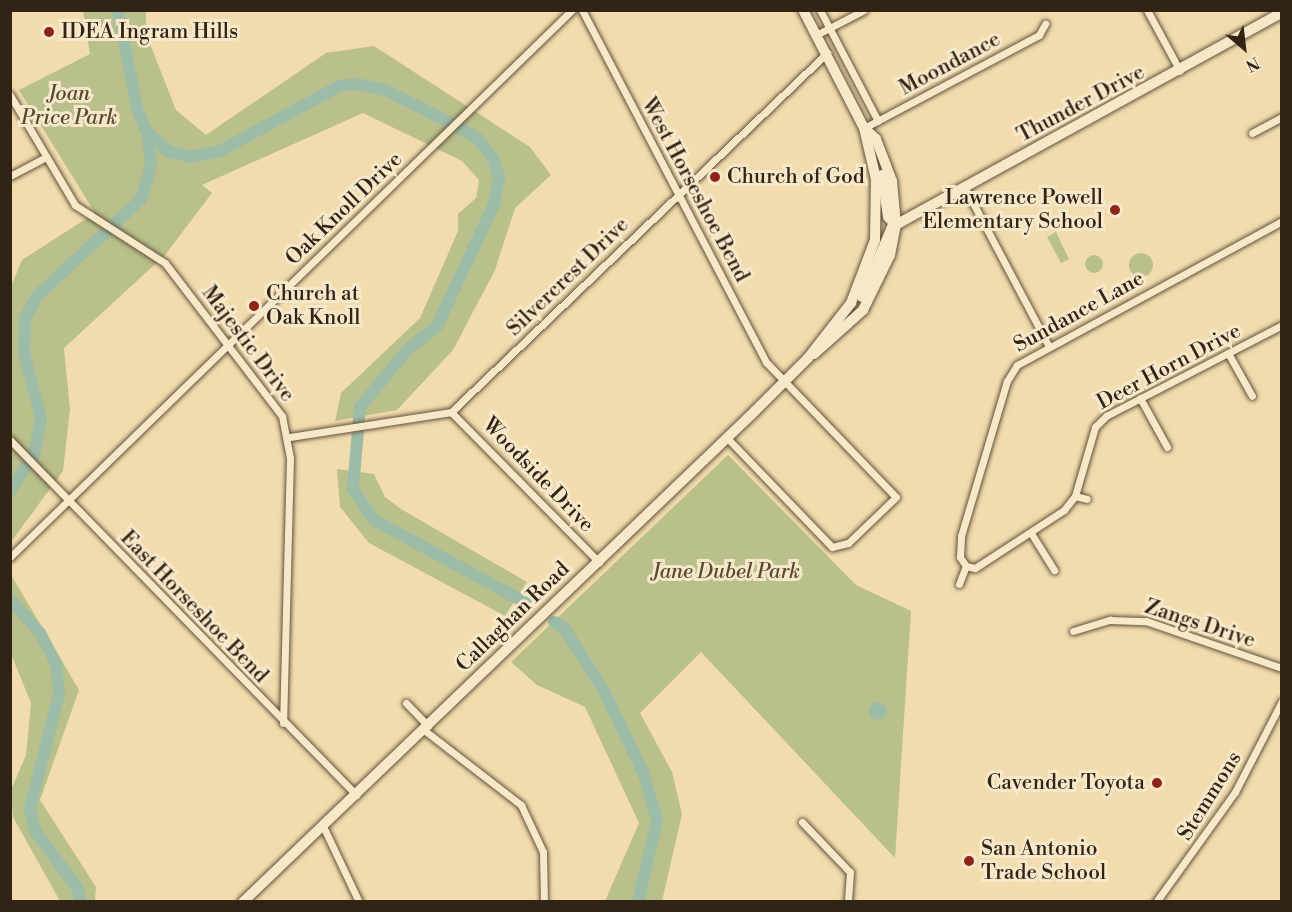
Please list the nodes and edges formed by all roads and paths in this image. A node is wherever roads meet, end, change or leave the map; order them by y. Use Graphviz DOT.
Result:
graph roads {
  1 [pos="572,10"];
  2 [pos="582,10"];
  3 [pos="803,10"];
  4 [pos="820,10"];
  5 [pos="864,10"];
  6 [pos="1147,10"];
  7 [pos="1281,13"];
  8 [pos="1045,24"];
  9 [pos="830,29"];
  10 [pos="816,35"];
  11 [pos="827,53"];
  12 [pos="1180,71"];
  13 [pos="10,95"];
  14 [pos="1281,117"];
  15 [pos="878,121"];
  16 [pos="865,132"];
  17 [pos="1252,133"];
  18 [pos="46,157"];
  19 [pos="10,176"];
  20 [pos="964,188"];
  21 [pos="679,193"];
  22 [pos="895,198"];
  23 [pos="921,211"];
  24 [pos="1281,221"];
  25 [pos="896,225"];
  26 [pos="1281,325"];
  27 [pos="821,341"];
  28 [pos="228,344"];
  29 [pos="1048,345"];
  30 [pos="1228,353"];
  31 [pos="808,358"];
  32 [pos="783,383"];
  33 [pos="1252,396"];
  34 [pos="1140,398"];
  35 [pos="452,412"];
  36 [pos="290,437"];
  37 [pos="727,438"];
  38 [pos="13,442"];
  39 [pos="1167,447"];
  40 [pos="1075,496"];
  41 [pos="1087,499"];
  42 [pos="68,500"];
  43 [pos="1031,532"];
  44 [pos="10,557"];
  45 [pos="599,562"];
  46 [pos="966,566"];
  47 [pos="1054,570"];
  48 [pos="959,584"];
  49 [pos="1073,631"];
  50 [pos="1281,668"];
  51 [pos="1281,701"];
  52 [pos="406,703"];
  53 [pos="283,723"];
  54 [pos="426,728"];
  55 [pos="356,795"];
  56 [pos="802,822"];
  57 [pos="322,824"];
  58 [pos="243,902"];
  59 [pos="359,902"];
  60 [pos="544,902"];
  61 [pos="848,902"];
  62 [pos="1156,902"];
  1 -- 28 [label="street, Oak Knoll Drive"];
  2 -- 21 [label="street, West Horseshoe Bend"];
  3 -- 10 [label="main road, Callaghan Road"];
  4 -- 9 [label="street"];
  5 -- 9 [label="street"];
  6 -- 12 [label="street"];
  7 -- 12 [label="main road, Thunder Drive"];
  8 -- 15 [label="street, Moondance"];
  9 -- 10 [label="street"];
  9 -- 15 [label="street"];
  10 -- 11 [label="main road, Callaghan Road"];
  11 -- 16 [label="main road, Callaghan Road"];
  11 -- 21 [label="street, Silvercrest Drive"];
  12 -- 20 [label="main road, Thunder Drive"];
  13 -- 18 [label="street, Majestic Drive"];
  14 -- 17 [label="street"];
  15 -- 16 [label="street, Moondance"];
  16 -- 22 [label="main road, Callaghan Road"];
  16 -- 25 [label="main road"];
  16 -- 27 [label="main road, Callaghan Road"];
  18 -- 19 [label="street"];
  18 -- 28 [label="street, Majestic Drive"];
  20 -- 23 [label="main road, Thunder Drive"];
  20 -- 29 [label="street"];
  21 -- 32 [label="street, West Horseshoe Bend"];
  21 -- 35 [label="street, Silvercrest Drive"];
  22 -- 23 [label="main road"];
  22 -- 25 [label="main road, Callaghan Road"];
  23 -- 25 [label="main road, Thunder Drive"];
  24 -- 29 [label="street, Sundance Lane"];
  25 -- 27 [label="main road"];
  25 -- 31 [label="main road, Callaghan Road"];
  26 -- 30 [label="street, Deer Horn Drive"];
  27 -- 31 [label="main road, Callaghan Road"];
  28 -- 36 [label="street, Majestic Drive"];
  28 -- 42 [label="street, Oak Knoll Drive"];
  29 -- 46 [label="street, Sundance Lane"];
  30 -- 33 [label="street"];
  30 -- 34 [label="street, Deer Horn Drive"];
  31 -- 32 [label="main road, Callaghan Road"];
  32 -- 37 [label="main road, Callaghan Road"];
  32 -- 37 [label="street, West Horseshoe Bend"];
  34 -- 39 [label="street"];
  34 -- 40 [label="street, Deer Horn Drive"];
  35 -- 36 [label="street"];
  35 -- 45 [label="street, Woodside Drive"];
  36 -- 53 [label="street, Majestic Drive"];
  37 -- 45 [label="main road, Callaghan Road"];
  38 -- 42 [label="street, East Horseshoe Bend"];
  40 -- 41 [label="street"];
  40 -- 43 [label="street, Deer Horn Drive"];
  42 -- 44 [label="street, Oak Knoll Drive"];
  42 -- 53 [label="street, East Horseshoe Bend"];
  43 -- 46 [label="street, Deer Horn Drive"];
  43 -- 47 [label="street"];
  45 -- 54 [label="main road, Callaghan Road"];
  46 -- 48 [label="street"];
  49 -- 50 [label="street, Zangs Drive"];
  51 -- 62 [label="street, Stemmons"];
  52 -- 54 [label="street"];
  53 -- 55 [label="street, East Horseshoe Bend"];
  54 -- 55 [label="main road, Callaghan Road"];
  54 -- 60 [label="street"];
  55 -- 57 [label="main road, Callaghan Road"];
  56 -- 61 [label="street"];
  57 -- 58 [label="main road, Callaghan Road"];
  57 -- 59 [label="street"];
}
